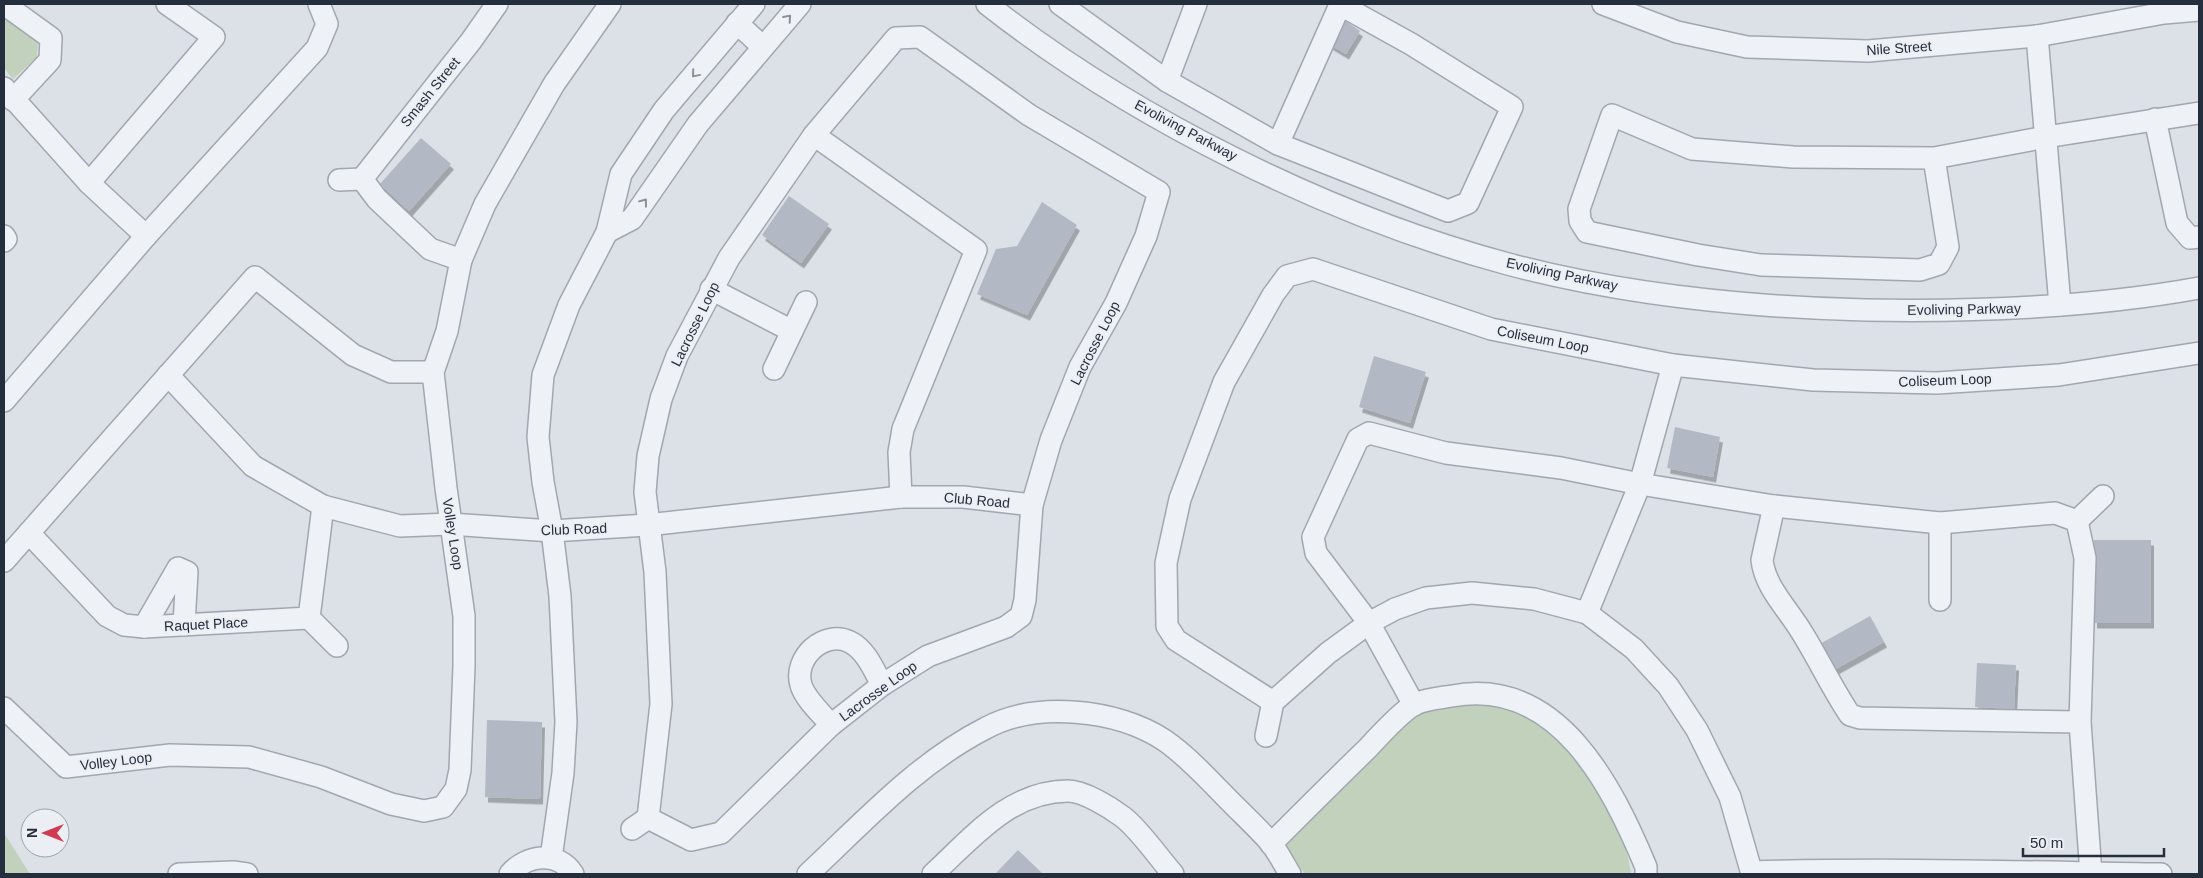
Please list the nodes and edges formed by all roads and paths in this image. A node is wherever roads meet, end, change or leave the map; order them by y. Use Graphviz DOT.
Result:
graph roads {
  1 [pos="4,4"];
  2 [pos="167,4"];
  3 [pos="319,4"];
  4 [pos="496,4"];
  5 [pos="610,4"];
  6 [pos="754,4"];
  7 [pos="800,4"];
  8 [pos="987,4"];
  9 [pos="1060,4"];
  10 [pos="1196,4"];
  11 [pos="1340,4"];
  12 [pos="1616,6"];
  13 [pos="2163,8"];
  14 [pos="2199,10"];
  15 [pos="737,23"];
  16 [pos="2037,36"];
  17 [pos="763,46"];
  18 [pos="1167,81"];
  19 [pos="8,94"];
  20 [pos="2199,113"];
  21 [pos="2154,119"];
  22 [pos="814,135"];
  23 [pos="2046,137"];
  24 [pos="1278,144"];
  25 [pos="1934,158"];
  26 [pos="362,179"];
  27 [pos="339,180"];
  28 [pos="89,183"];
  29 [pos="607,232"];
  30 [pos="4,236"];
  31 [pos="146,236"];
  32 [pos="2199,237"];
  33 [pos="4,241"];
  34 [pos="461,260"];
  35 [pos="2199,288"];
  36 [pos="711,289"];
  37 [pos="806,302"];
  38 [pos="2060,305"];
  39 [pos="792,331"];
  40 [pos="2199,353"];
  41 [pos="1673,365"];
  42 [pos="774,368"];
  43 [pos="433,372"];
  44 [pos="168,375"];
  45 [pos="4,401"];
  46 [pos="1640,484"];
  47 [pos="2103,496"];
  48 [pos="900,497"];
  49 [pos="1032,505"];
  50 [pos="323,506"];
  51 [pos="1774,506"];
  52 [pos="2077,521"];
  53 [pos="1940,523"];
  54 [pos="450,524"];
  55 [pos="647,525"];
  56 [pos="552,531"];
  57 [pos="29,533"];
  58 [pos="4,561"];
  59 [pos="1940,600"];
  60 [pos="1587,613"];
  61 [pos="309,618"];
  62 [pos="1369,622"];
  63 [pos="184,625"];
  64 [pos="144,627"];
  65 [pos="337,646"];
  66 [pos="882,684"];
  67 [pos="1273,702"];
  68 [pos="1414,704"];
  69 [pos="4,708"];
  70 [pos="2080,722"];
  71 [pos="831,725"];
  72 [pos="1266,736"];
  73 [pos="1271,844"];
  74 [pos="551,858"];
  75 [pos="1752,873"];
  76 [pos="179,874"];
  77 [pos="247,874"];
  78 [pos="510,874"];
  79 [pos="573,874"];
  80 [pos="808,874"];
  81 [pos="933,874"];
  82 [pos="1173,874"];
  83 [pos="1290,874"];
  84 [pos="1646,874"];
  85 [pos="2091,874"];
  86 [pos="2160,874"];
  1 -- 19 [label="street"];
  2 -- 28 [label="street"];
  3 -- 31 [label="street"];
  4 -- 26 [label="street, Smash Street"];
  5 -- 34 [label="street"];
  6 -- 15 [label="street"];
  17 -- 7 [label="street, one-way"];
  8 -- 38 [label="street, Evoliving Parkway"];
  9 -- 18 [label="street"];
  10 -- 18 [label="street"];
  11 -- 24 [label="street"];
  11 -- 24 [label="street"];
  12 -- 16 [label="street, Nile Street"];
  13 -- 14 [label="street, Nile Street"];
  13 -- 16 [label="street, Nile Street"];
  15 -- 17 [label="street"];
  15 -- 29 [label="street, one-way"];
  16 -- 23 [label="street"];
  29 -- 17 [label="street, one-way"];
  18 -- 24 [label="street"];
  19 -- 28 [label="street"];
  20 -- 21 [label="street"];
  21 -- 23 [label="street"];
  21 -- 32 [label="street"];
  22 -- 36 [label="street, Lacrosse Loop"];
  22 -- 48 [label="street"];
  22 -- 49 [label="street, Lacrosse Loop"];
  23 -- 25 [label="street"];
  23 -- 38 [label="street"];
  25 -- 25 [label="street"];
  26 -- 27 [label="street"];
  26 -- 34 [label="street"];
  28 -- 31 [label="street"];
  29 -- 56 [label="street"];
  30 -- 33 [label="street"];
  31 -- 45 [label="street"];
  34 -- 43 [label="street"];
  35 -- 38 [label="street, Evoliving Parkway"];
  36 -- 39 [label="street"];
  36 -- 55 [label="street, Lacrosse Loop"];
  37 -- 39 [label="street"];
  39 -- 42 [label="street"];
  40 -- 41 [label="street, Coliseum Loop"];
  41 -- 46 [label="street"];
  41 -- 67 [label="street, Coliseum Loop"];
  43 -- 44 [label="street"];
  43 -- 54 [label="street, Volley Loop"];
  44 -- 50 [label="street, Club Road"];
  44 -- 57 [label="street"];
  46 -- 51 [label="street"];
  46 -- 60 [label="street"];
  46 -- 62 [label="street"];
  47 -- 52 [label="street"];
  48 -- 49 [label="street, Club Road"];
  48 -- 55 [label="street, Club Road"];
  49 -- 66 [label="street, Lacrosse Loop"];
  50 -- 54 [label="street, Club Road"];
  50 -- 61 [label="street"];
  51 -- 53 [label="street"];
  51 -- 70 [label="street"];
  52 -- 53 [label="street"];
  52 -- 70 [label="street"];
  53 -- 59 [label="street"];
  54 -- 56 [label="street, Club Road"];
  54 -- 69 [label="street, Volley Loop"];
  55 -- 56 [label="street, Club Road"];
  55 -- 71 [label="street, Lacrosse Loop"];
  56 -- 74 [label="street"];
  57 -- 58 [label="street"];
  57 -- 64 [label="street, Raquet Place"];
  60 -- 62 [label="street"];
  60 -- 75 [label="street"];
  61 -- 63 [label="street, Raquet Place"];
  61 -- 65 [label="street"];
  62 -- 67 [label="street"];
  62 -- 68 [label="street"];
  63 -- 64 [label="street, Raquet Place"];
  63 -- 64 [label="street"];
  66 -- 71 [label="street, Lacrosse Loop"];
  66 -- 71 [label="street"];
  67 -- 72 [label="street"];
  68 -- 73 [label="street"];
  68 -- 84 [label="street"];
  70 -- 85 [label="street"];
  73 -- 80 [label="street"];
  73 -- 83 [label="street"];
  74 -- 78 [label="street"];
  74 -- 79 [label="street"];
  75 -- 85 [label="street"];
  76 -- 77 [label="street"];
  81 -- 82 [label="street"];
  85 -- 86 [label="street"];
}
